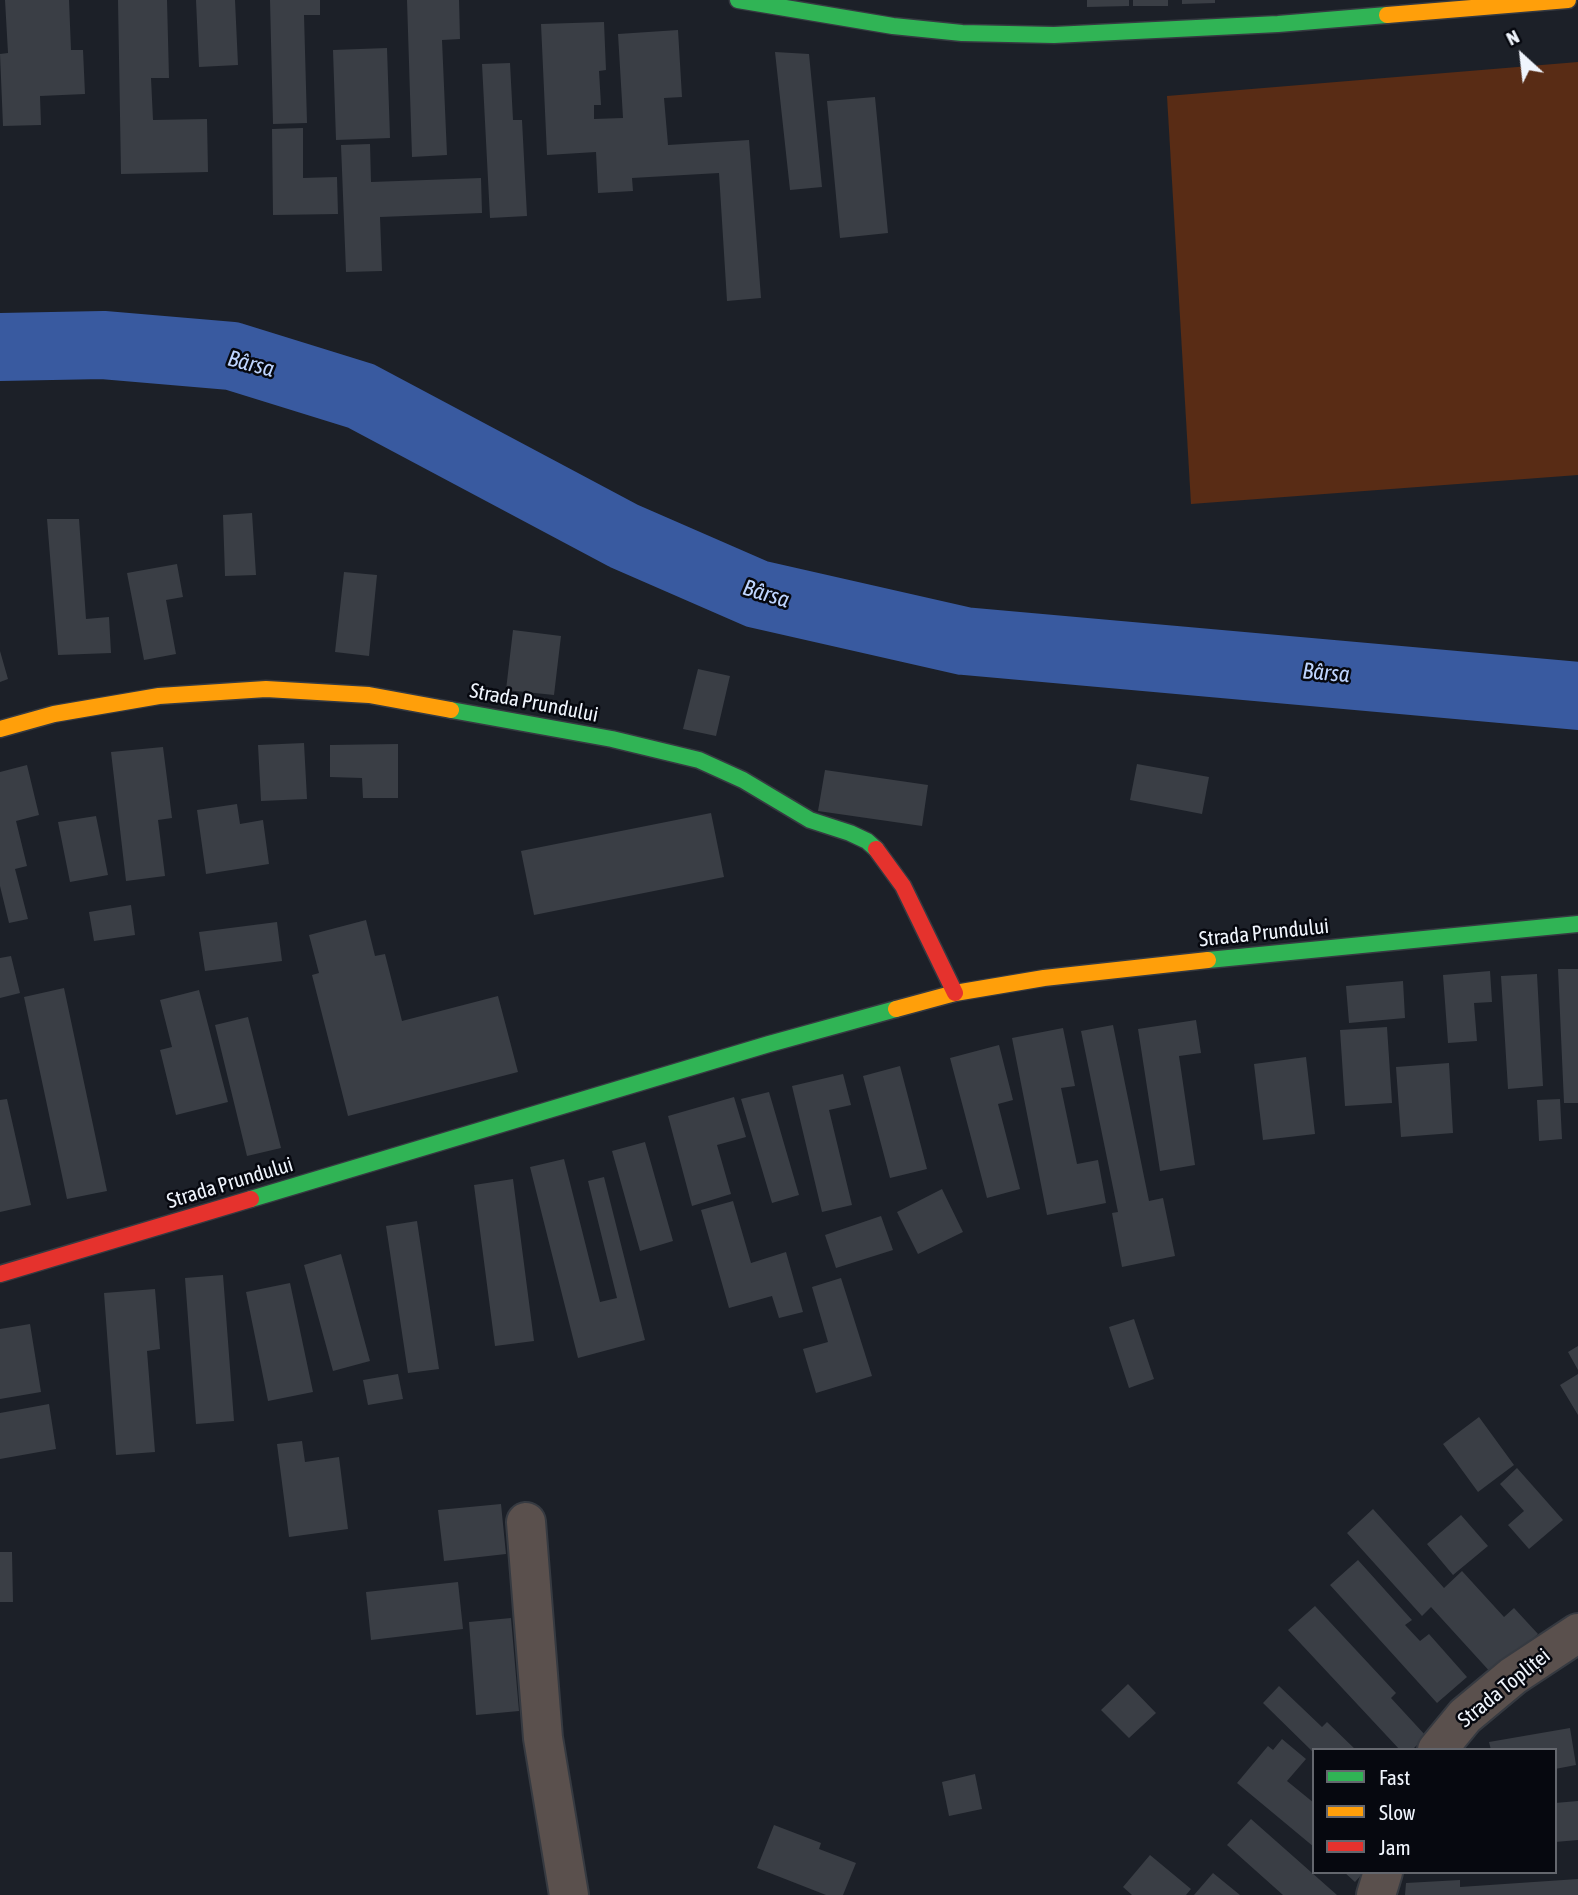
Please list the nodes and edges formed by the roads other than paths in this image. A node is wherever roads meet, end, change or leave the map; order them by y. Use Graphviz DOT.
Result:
graph roads {
  1 [pos="738,0"];
  2 [pos="1568,0"];
  3 [pos="0,729"];
  4 [pos="1578,924"];
  5 [pos="955,993"];
  6 [pos="0,1274"];
  7 [pos="526,1522"];
  8 [pos="1578,1633"];
  9 [pos="1439,1748"];
  10 [pos="1382,1874"];
  11 [pos="569,1895"];
  12 [pos="1376,1895"];
  1 -- 2 [label="street"];
  3 -- 5 [label="street, Strada Prundului"];
  4 -- 5 [label="street, Strada Prundului"];
  5 -- 6 [label="street, Strada Prundului"];
  7 -- 11 [label="street"];
  8 -- 9 [label="street, Strada Topliței"];
  10 -- 12 [label="street"];
}
